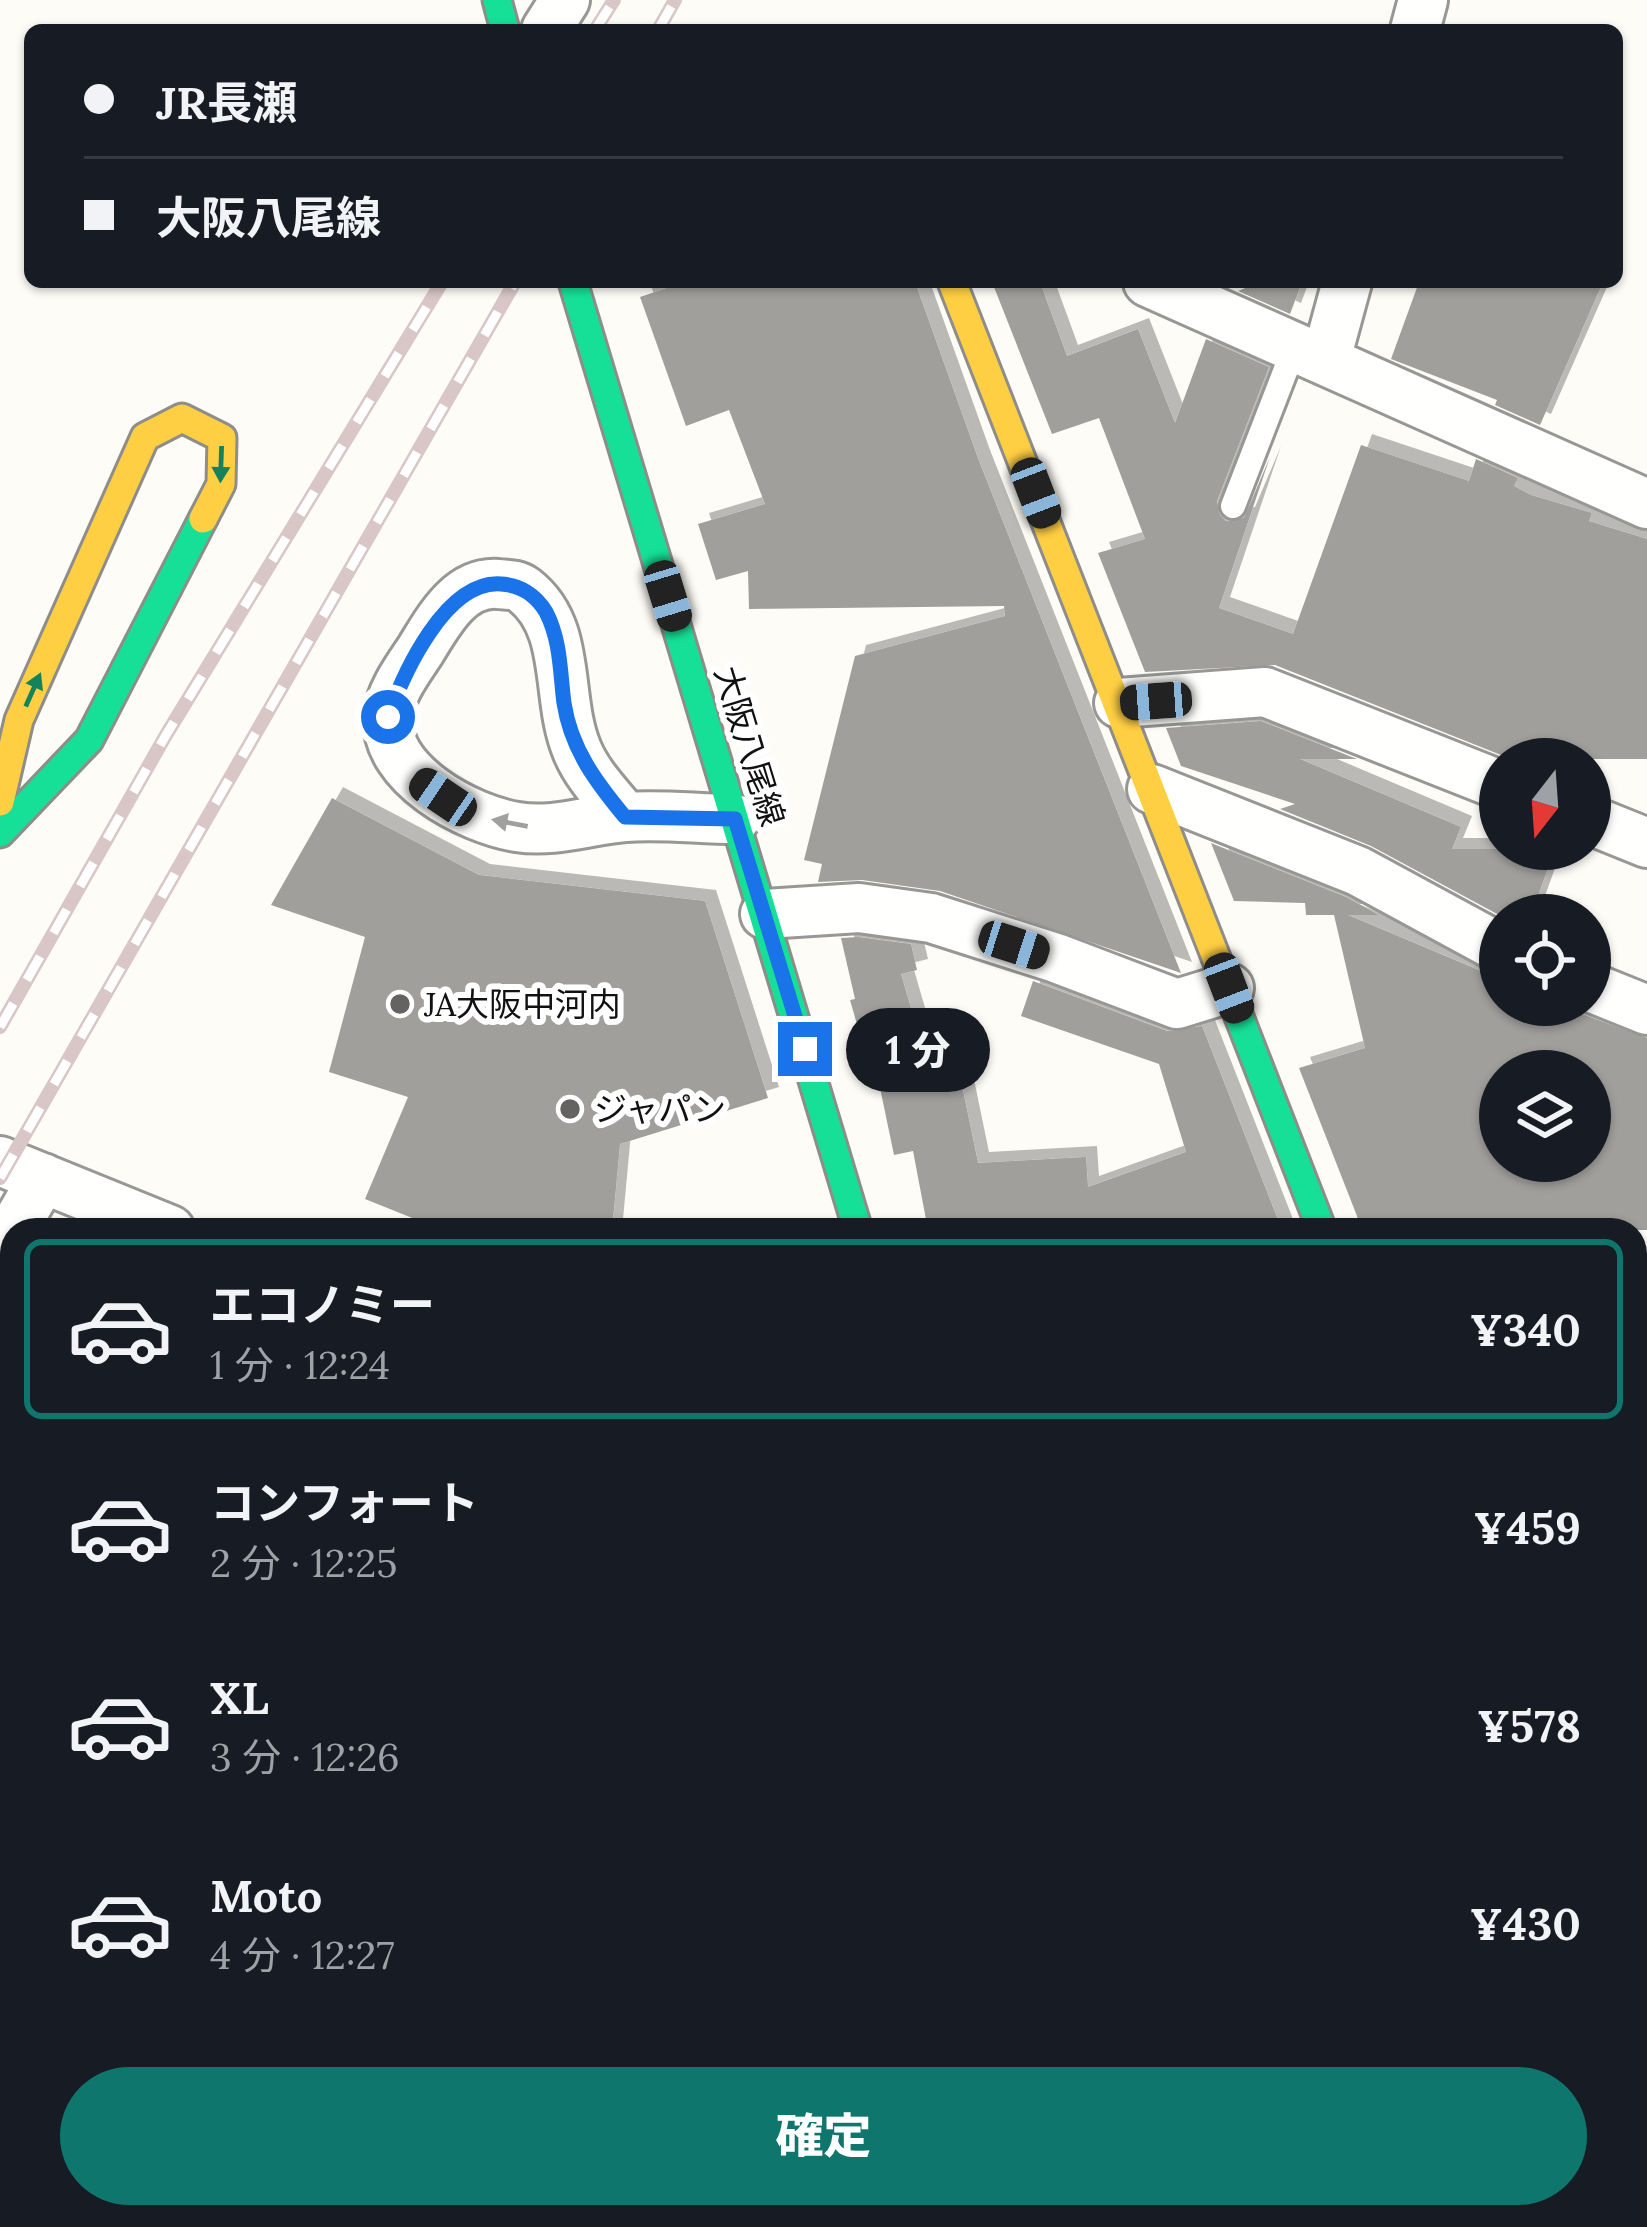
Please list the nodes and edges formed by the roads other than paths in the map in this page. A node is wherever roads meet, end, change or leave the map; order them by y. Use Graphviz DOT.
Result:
graph roads {
  1 [pos="576,288"];
  2 [pos="954,288"];
  3 [pos="1162,288"];
  4 [pos="1344,288"];
  5 [pos="1311,352"];
  6 [pos="1647,504"];
  7 [pos="1233,506"];
  8 [pos="1119,704"];
  9 [pos="1479,777"];
  10 [pos="1152,789"];
  11 [pos="0,802"];
  12 [pos="625,817"];
  13 [pos="735,819"];
  14 [pos="1611,828"];
  15 [pos="0,833"];
  16 [pos="1647,843"];
  17 [pos="764,914"];
  18 [pos="1479,937"];
  19 [pos="1229,988"];
  20 [pos="1611,995"];
  21 [pos="1647,1010"];
  22 [pos="21,1170"];
  23 [pos="15,1218"];
  24 [pos="140,1218"];
  25 [pos="854,1218"];
  26 [pos="1317,1218"];
  1 -- 13 [label="street, 大阪八尾線"];
  2 -- 8 [label="street"];
  3 -- 5 [label="street"];
  4 -- 5 [label="street"];
  5 -- 6 [label="street"];
  5 -- 7 [label="lane"];
  8 -- 9 [label="street"];
  8 -- 10 [label="street"];
  10 -- 18 [label="street"];
  10 -- 19 [label="street"];
  11 -- 15 [label="street, one-way"];
  12 -- 12 [label="street, one-way"];
  12 -- 13 [label="street"];
  13 -- 17 [label="street, 大阪八尾線"];
  14 -- 16 [label="street"];
  17 -- 19 [label="street"];
  17 -- 25 [label="street, 大阪八尾線"];
  19 -- 26 [label="street"];
  20 -- 21 [label="street"];
  22 -- 23 [label="street"];
  22 -- 24 [label="street"];
}
